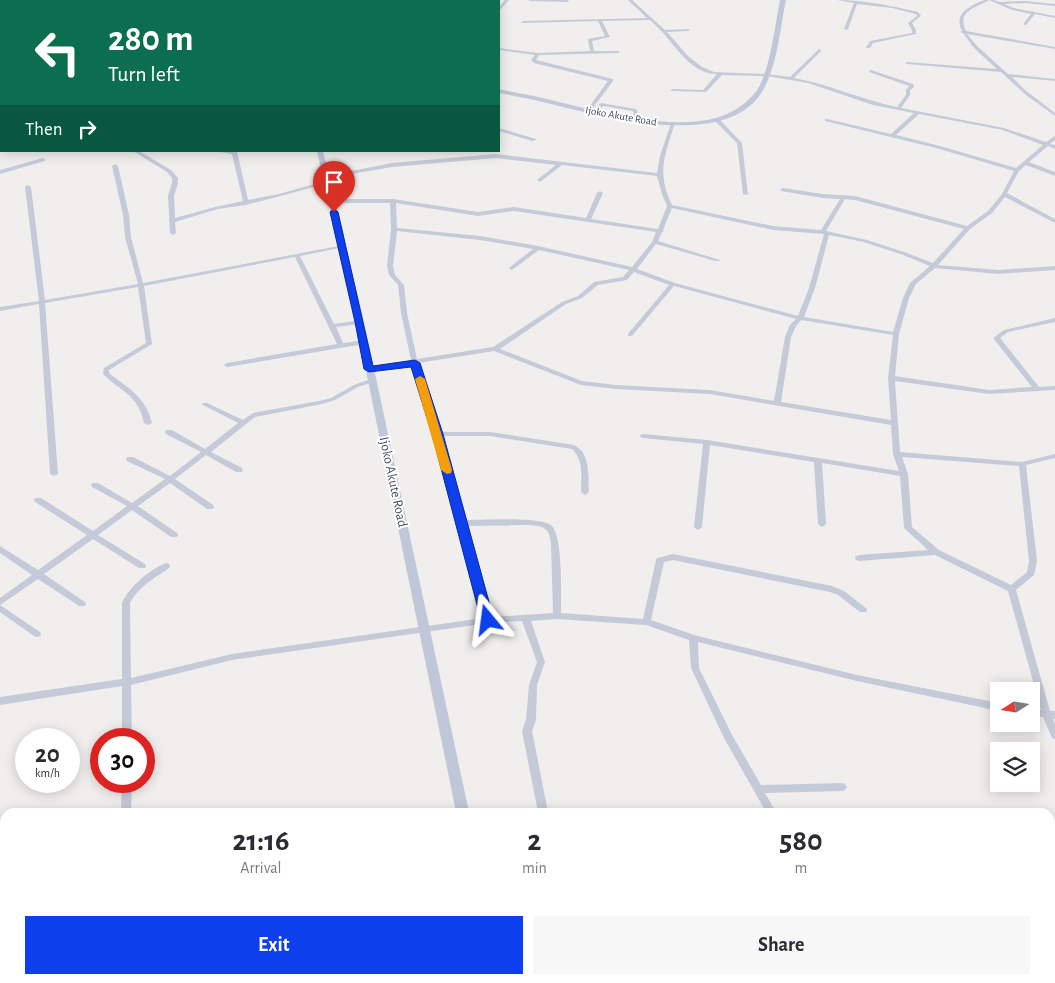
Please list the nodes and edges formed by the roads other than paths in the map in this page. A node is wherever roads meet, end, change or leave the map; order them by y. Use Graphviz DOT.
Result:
graph roads {
  1 [pos="530,0"];
  2 [pos="630,0"];
  3 [pos="783,0"];
  4 [pos="839,0"];
  5 [pos="989,0"];
  6 [pos="567,1"];
  7 [pos="856,2"];
  8 [pos="997,3"];
  9 [pos="1055,5"];
  10 [pos="1034,13"];
  11 [pos="1055,17"];
  12 [pos="652,19"];
  13 [pos="599,20"];
  14 [pos="522,22"];
  15 [pos="1025,24"];
  16 [pos="846,29"];
  17 [pos="688,30"];
  18 [pos="664,31"];
  19 [pos="962,32"];
  20 [pos="868,47"];
  21 [pos="1055,48"];
  22 [pos="500,49"];
  23 [pos="819,50"];
  24 [pos="592,52"];
  25 [pos="618,52"];
  26 [pos="538,54"];
  27 [pos="907,63"];
  28 [pos="871,71"];
  29 [pos="1001,71"];
  30 [pos="720,74"];
  31 [pos="767,75"];
  32 [pos="1008,76"];
  33 [pos="792,78"];
  34 [pos="1055,80"];
  35 [pos="673,90"];
  36 [pos="500,91"];
  37 [pos="898,108"];
  38 [pos="590,111"];
  39 [pos="918,112"];
  40 [pos="1055,115"];
  41 [pos="716,119"];
  42 [pos="630,120"];
  43 [pos="827,120"];
  44 [pos="673,123"];
  45 [pos="500,130"];
  46 [pos="892,136"];
  47 [pos="1055,137"];
  48 [pos="534,140"];
  49 [pos="1048,144"];
  50 [pos="1055,147"];
  51 [pos="137,152"];
  52 [pos="235,152"];
  53 [pos="320,152"];
  54 [pos="43,160"];
  55 [pos="1026,163"];
  56 [pos="560,164"];
  57 [pos="115,166"];
  58 [pos="1018,170"];
  59 [pos="0,172"];
  60 [pos="1055,174"];
  61 [pos="658,175"];
  62 [pos="327,177"];
  63 [pos="540,180"];
  64 [pos="28,187"];
  65 [pos="783,190"];
  66 [pos="600,194"];
  67 [pos="746,194"];
  68 [pos="1004,194"];
  69 [pos="843,198"];
  70 [pos="332,201"];
  71 [pos="393,201"];
  72 [pos="246,203"];
  73 [pos="670,206"];
  74 [pos="588,220"];
  75 [pos="172,221"];
  76 [pos="1055,221"];
  77 [pos="968,228"];
  78 [pos="394,229"];
  79 [pos="661,231"];
  80 [pos="173,233"];
  81 [pos="825,233"];
  82 [pos="656,242"];
  83 [pos="342,246"];
  84 [pos="538,248"];
  85 [pos="297,255"];
  86 [pos="717,260"];
  87 [pos="934,266"];
  88 [pos="512,268"];
  89 [pos="1055,268"];
  90 [pos="632,269"];
  91 [pos="673,284"];
  92 [pos="142,285"];
  93 [pos="42,302"];
  94 [pos="0,309"];
  95 [pos="800,318"];
  96 [pos="1055,320"];
  97 [pos="360,322"];
  98 [pos="332,326"];
  99 [pos="896,334"];
  100 [pos="630,335"];
  101 [pos="364,342"];
  102 [pos="341,345"];
  103 [pos="495,349"];
  104 [pos="415,363"];
  105 [pos="227,365"];
  106 [pos="369,369"];
  107 [pos="891,378"];
  108 [pos="371,381"];
  109 [pos="1055,388"];
  110 [pos="1037,389"];
  111 [pos="777,402"];
  112 [pos="205,404"];
  113 [pos="148,422"];
  114 [pos="244,423"];
  115 [pos="895,424"];
  116 [pos="169,432"];
  117 [pos="438,434"];
  118 [pos="643,436"];
  119 [pos="707,442"];
  120 [pos="206,452"];
  121 [pos="897,454"];
  122 [pos="1055,456"];
  123 [pos="130,459"];
  124 [pos="818,460"];
  125 [pos="1022,464"];
  126 [pos="239,470"];
  127 [pos="54,474"];
  128 [pos="904,474"];
  129 [pos="170,479"];
  130 [pos="95,485"];
  131 [pos="585,492"];
  132 [pos="38,500"];
  133 [pos="132,506"];
  134 [pos="210,507"];
  135 [pos="461,524"];
  136 [pos="822,524"];
  137 [pos="698,527"];
  138 [pos="92,534"];
  139 [pos="174,535"];
  140 [pos="0,550"];
  141 [pos="936,552"];
  142 [pos="859,558"];
  143 [pos="142,566"];
  144 [pos="166,566"];
  145 [pos="39,575"];
  146 [pos="1012,589"];
  147 [pos="0,602"];
  148 [pos="82,604"];
  149 [pos="0,608"];
  150 [pos="863,610"];
  151 [pos="557,616"];
  152 [pos="525,617"];
  153 [pos="488,620"];
  154 [pos="646,622"];
  155 [pos="424,629"];
  156 [pos="38,634"];
  157 [pos="693,638"];
  158 [pos="127,682"];
  159 [pos="0,700"];
  160 [pos="990,705"];
  161 [pos="1051,715"];
  162 [pos="127,728"];
  163 [pos="1055,735"];
  164 [pos="842,787"];
  165 [pos="759,789"];
  166 [pos="127,793"];
  167 [pos="126,808"];
  168 [pos="462,808"];
  169 [pos="542,808"];
  170 [pos="769,808"];
  1 -- 6 [label="street"];
  2 -- 12 [label="street"];
  3 -- 31 [label="main road, Ijoko Akute Road"];
  4 -- 7 [label="street"];
  5 -- 8 [label="street"];
  5 -- 19 [label="street"];
  7 -- 16 [label="street"];
  7 -- 20 [label="street"];
  8 -- 9 [label="street"];
  8 -- 10 [label="street"];
  10 -- 11 [label="street"];
  10 -- 15 [label="street"];
  12 -- 13 [label="street"];
  12 -- 18 [label="street"];
  13 -- 14 [label="street"];
  13 -- 24 [label="street"];
  17 -- 18 [label="street"];
  18 -- 30 [label="street"];
  19 -- 21 [label="street"];
  19 -- 29 [label="street"];
  22 -- 26 [label="street"];
  23 -- 33 [label="street"];
  24 -- 25 [label="street"];
  24 -- 26 [label="street"];
  26 -- 38 [label="street"];
  27 -- 29 [label="street"];
  28 -- 37 [label="street"];
  29 -- 32 [label="street"];
  30 -- 31 [label="street"];
  30 -- 35 [label="street"];
  31 -- 33 [label="street"];
  31 -- 41 [label="main road, Ijoko Akute Road"];
  32 -- 34 [label="street"];
  32 -- 40 [label="street"];
  33 -- 37 [label="street"];
  36 -- 38 [label="main road, Ijoko Akute Road"];
  37 -- 39 [label="street"];
  38 -- 42 [label="main road, Ijoko Akute Road"];
  38 -- 42 [label="street"];
  39 -- 46 [label="street"];
  39 -- 49 [label="street"];
  41 -- 44 [label="main road, Ijoko Akute Road"];
  41 -- 67 [label="street"];
  42 -- 44 [label="main road, Ijoko Akute Road"];
  43 -- 46 [label="street"];
  44 -- 61 [label="street"];
  45 -- 48 [label="street"];
  46 -- 58 [label="street"];
  47 -- 49 [label="street"];
  49 -- 50 [label="street"];
  49 -- 55 [label="street"];
  51 -- 75 [label="street"];
  52 -- 72 [label="street"];
  53 -- 62 [label="main road, Ijoko Akute Road"];
  54 -- 59 [label="street"];
  55 -- 58 [label="street"];
  55 -- 60 [label="street"];
  56 -- 61 [label="street"];
  56 -- 62 [label="street"];
  56 -- 63 [label="street"];
  57 -- 92 [label="street"];
  58 -- 68 [label="street"];
  61 -- 73 [label="street"];
  62 -- 70 [label="main road, Ijoko Akute Road"];
  62 -- 72 [label="street"];
  64 -- 93 [label="street"];
  65 -- 69 [label="street"];
  66 -- 74 [label="street"];
  68 -- 76 [label="street"];
  68 -- 77 [label="street"];
  69 -- 77 [label="street"];
  69 -- 81 [label="street"];
  70 -- 71 [label="street"];
  70 -- 83 [label="main road, Ijoko Akute Road"];
  71 -- 74 [label="street"];
  71 -- 78 [label="street"];
  72 -- 75 [label="street"];
  73 -- 79 [label="street"];
  73 -- 81 [label="street"];
  74 -- 79 [label="street"];
  75 -- 80 [label="street"];
  77 -- 87 [label="street"];
  78 -- 84 [label="street"];
  78 -- 104 [label="street"];
  79 -- 82 [label="street"];
  81 -- 87 [label="street"];
  81 -- 95 [label="street"];
  82 -- 86 [label="street"];
  82 -- 90 [label="street"];
  83 -- 85 [label="street"];
  83 -- 97 [label="main road, Ijoko Akute Road"];
  84 -- 88 [label="street"];
  84 -- 90 [label="street"];
  85 -- 92 [label="street"];
  85 -- 98 [label="street"];
  87 -- 89 [label="street"];
  87 -- 99 [label="street"];
  90 -- 91 [label="street"];
  90 -- 103 [label="street"];
  91 -- 95 [label="street"];
  91 -- 100 [label="street"];
  92 -- 93 [label="street"];
  92 -- 113 [label="street"];
  93 -- 94 [label="street"];
  93 -- 127 [label="street"];
  95 -- 99 [label="street"];
  95 -- 111 [label="street"];
  96 -- 110 [label="street"];
  97 -- 98 [label="street"];
  97 -- 101 [label="main road, Ijoko Akute Road"];
  98 -- 102 [label="street"];
  99 -- 107 [label="street"];
  101 -- 102 [label="street"];
  101 -- 106 [label="main road, Ijoko Akute Road"];
  102 -- 105 [label="street"];
  103 -- 104 [label="street"];
  103 -- 111 [label="street"];
  104 -- 106 [label="street"];
  104 -- 117 [label="street"];
  106 -- 108 [label="main road, Ijoko Akute Road"];
  107 -- 110 [label="street"];
  107 -- 115 [label="street"];
  108 -- 114 [label="street"];
  108 -- 155 [label="main road, Ijoko Akute Road"];
  109 -- 110 [label="street"];
  111 -- 115 [label="street"];
  112 -- 114 [label="street"];
  114 -- 120 [label="street"];
  115 -- 121 [label="street"];
  116 -- 120 [label="street"];
  117 -- 131 [label="street"];
  117 -- 135 [label="street"];
  118 -- 119 [label="street"];
  119 -- 124 [label="street"];
  119 -- 137 [label="street"];
  120 -- 126 [label="street"];
  120 -- 129 [label="street"];
  121 -- 125 [label="street"];
  121 -- 128 [label="street"];
  122 -- 125 [label="street"];
  123 -- 129 [label="street"];
  124 -- 128 [label="street"];
  124 -- 136 [label="street"];
  125 -- 146 [label="street"];
  128 -- 141 [label="street"];
  129 -- 133 [label="street"];
  129 -- 134 [label="street"];
  130 -- 133 [label="street"];
  132 -- 138 [label="street"];
  133 -- 138 [label="street"];
  133 -- 139 [label="street"];
  135 -- 151 [label="street"];
  135 -- 153 [label="street"];
  138 -- 143 [label="street"];
  138 -- 145 [label="street"];
  140 -- 145 [label="street"];
  141 -- 142 [label="street"];
  141 -- 146 [label="street"];
  144 -- 158 [label="street"];
  145 -- 147 [label="street"];
  145 -- 148 [label="street"];
  146 -- 161 [label="street"];
  149 -- 156 [label="street"];
  150 -- 154 [label="street"];
  151 -- 152 [label="street"];
  151 -- 154 [label="street"];
  152 -- 153 [label="street"];
  152 -- 169 [label="street"];
  153 -- 155 [label="street"];
  154 -- 157 [label="street"];
  155 -- 158 [label="street"];
  155 -- 168 [label="main road, Ijoko Akute Road"];
  157 -- 160 [label="street"];
  157 -- 165 [label="street"];
  158 -- 159 [label="street"];
  158 -- 162 [label="street"];
  161 -- 163 [label="street"];
  164 -- 165 [label="street"];
  165 -- 170 [label="street"];
  166 -- 167 [label="street"];
}
